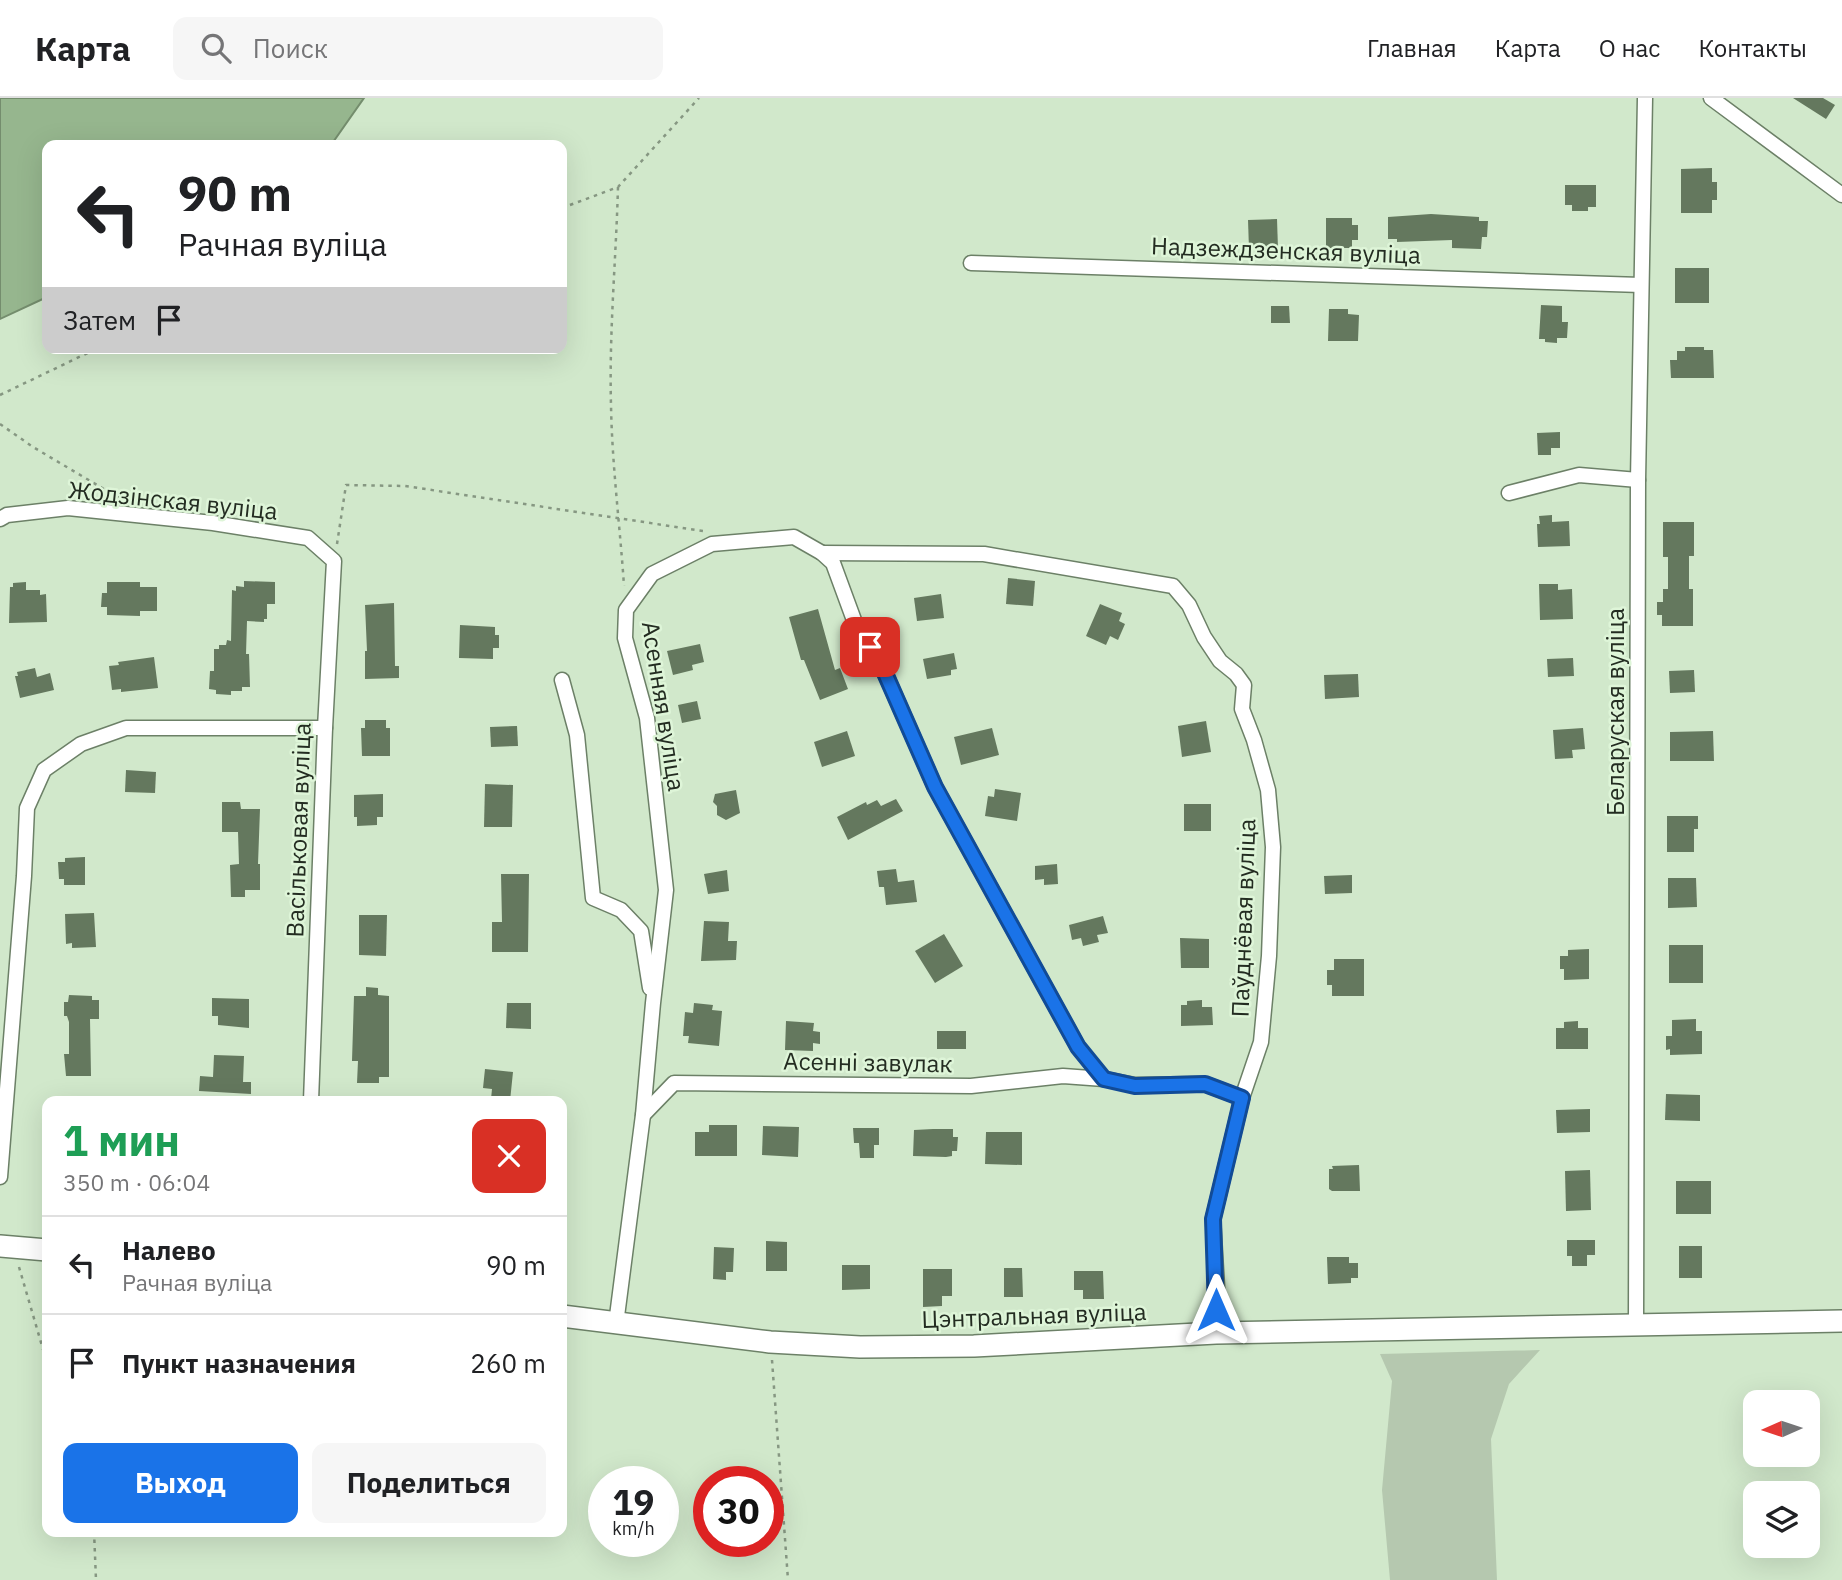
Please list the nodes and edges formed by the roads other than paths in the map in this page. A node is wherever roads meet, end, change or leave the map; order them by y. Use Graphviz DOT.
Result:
graph roads {
  1 [pos="1645,98"];
  2 [pos="1712,98"];
  3 [pos="1842,195"];
  4 [pos="971,263"];
  5 [pos="1641,285"];
  6 [pos="1631,480"];
  7 [pos="1509,493"];
  8 [pos="0,519"];
  9 [pos="822,553"];
  10 [pos="334,561"];
  11 [pos="562,680"];
  12 [pos="325,728"];
  13 [pos="653,1003"];
  14 [pos="1104,1079"];
  15 [pos="311,1096"];
  16 [pos="1242,1098"];
  17 [pos="643,1115"];
  18 [pos="0,1177"];
  19 [pos="6,1247"];
  20 [pos="42,1250"];
  21 [pos="567,1317"];
  22 [pos="1842,1321"];
  23 [pos="616,1324"];
  24 [pos="1636,1326"];
  25 [pos="1216,1333"];
  1 -- 5 [label="street, Беларуская вуліца"];
  2 -- 3 [label="street"];
  4 -- 5 [label="street, Надзеждзенская вуліца"];
  5 -- 6 [label="street, Беларуская вуліца"];
  6 -- 7 [label="street"];
  6 -- 24 [label="street, Беларуская вуліца"];
  8 -- 10 [label="street, Жодзінская вуліца"];
  9 -- 13 [label="street, Асенняя вуліца"];
  9 -- 14 [label="street"];
  9 -- 16 [label="street, Паўднёвая вуліца"];
  10 -- 12 [label="street, Васільковая вуліца"];
  11 -- 13 [label="street, Асенняя вуліца"];
  12 -- 15 [label="street, Васільковая вуліца"];
  12 -- 18 [label="street"];
  13 -- 17 [label="street, Асенняя вуліца"];
  14 -- 16 [label="street, Асенні завулак"];
  14 -- 17 [label="street, Асенні завулак"];
  16 -- 25 [label="street, Паўднёвая вуліца"];
  17 -- 23 [label="street, Асенняя вуліца"];
  19 -- 20 [label="street"];
  21 -- 23 [label="street, Цэнтральная вуліца"];
  22 -- 24 [label="street, Цэнтральная вуліца"];
  23 -- 25 [label="street, Цэнтральная вуліца"];
  24 -- 25 [label="street, Цэнтральная вуліца"];
}
